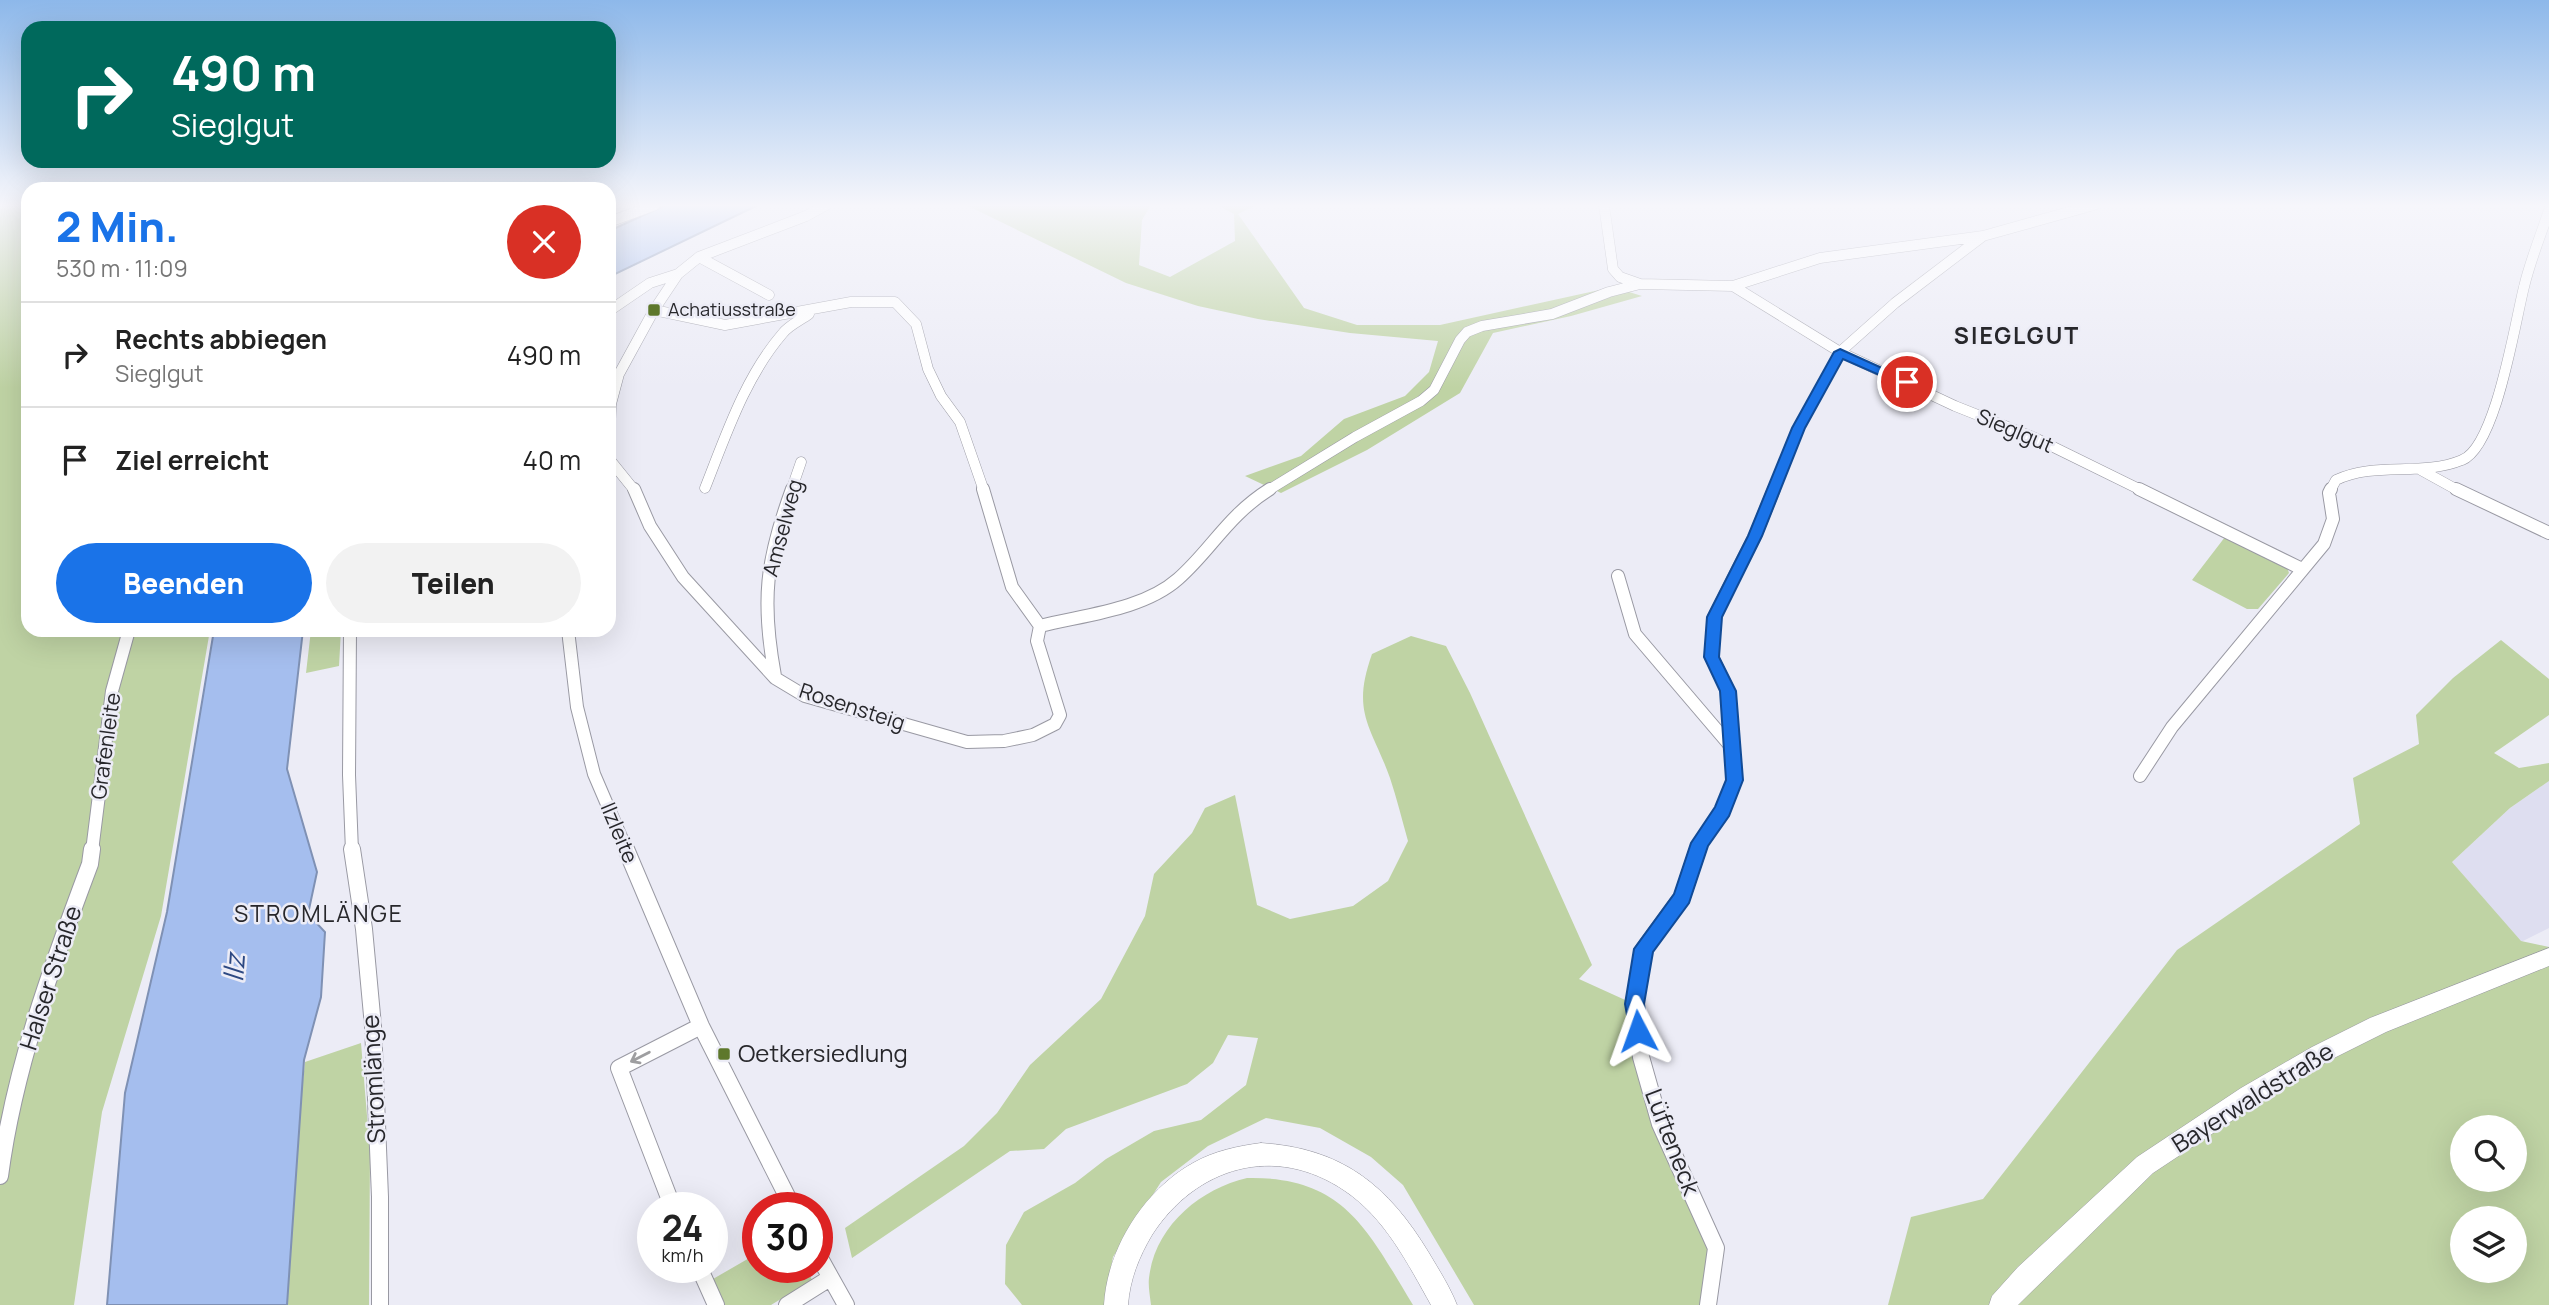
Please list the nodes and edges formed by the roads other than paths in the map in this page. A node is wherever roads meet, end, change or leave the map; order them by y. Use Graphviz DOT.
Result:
graph roads {
  1 [pos="688,266"];
  2 [pos="715,266"];
  3 [pos="1614,266"];
  4 [pos="1795,266"];
  5 [pos="1944,266"];
  6 [pos="2530,266"];
  7 [pos="678,274"];
  8 [pos="1640,284"];
  9 [pos="1732,286"];
  10 [pos="769,295"];
  11 [pos="616,306"];
  12 [pos="654,310"];
  13 [pos="815,310"];
  14 [pos="1840,352"];
  15 [pos="616,381"];
  16 [pos="800,461"];
  17 [pos="616,468"];
  18 [pos="2421,470"];
  19 [pos="705,488"];
  20 [pos="2549,533"];
  21 [pos="2302,569"];
  22 [pos="1618,576"];
  23 [pos="1040,626"];
  24 [pos="127,637"];
  25 [pos="350,637"];
  26 [pos="569,637"];
  27 [pos="775,678"];
  28 [pos="1733,749"];
  29 [pos="2140,775"];
  30 [pos="352,855"];
  31 [pos="90,864"];
  32 [pos="2549,957"];
  33 [pos="701,1026"];
  34 [pos="0,1176"];
  35 [pos="667,1192"];
  36 [pos="785,1192"];
  37 [pos="706,1283"];
  38 [pos="822,1283"];
  39 [pos="833,1283"];
  40 [pos="380,1305"];
  41 [pos="716,1305"];
  42 [pos="787,1305"];
  43 [pos="846,1305"];
  44 [pos="1116,1305"];
  45 [pos="1445,1305"];
  46 [pos="1709,1305"];
  47 [pos="2001,1305"];
  1 -- 7 [label="street"];
  2 -- 10 [label="street"];
  3 -- 8 [label="street"];
  4 -- 9 [label="street"];
  5 -- 14 [label="street, Lüfteneck"];
  6 -- 18 [label="street"];
  7 -- 11 [label="street"];
  7 -- 12 [label="street"];
  8 -- 9 [label="street"];
  8 -- 23 [label="street"];
  9 -- 14 [label="street, Sieglgut"];
  12 -- 13 [label="street"];
  12 -- 15 [label="street"];
  13 -- 19 [label="street"];
  13 -- 23 [label="street"];
  14 -- 21 [label="street, Sieglgut"];
  14 -- 28 [label="street, Lüfteneck"];
  16 -- 27 [label="street, Amselweg"];
  17 -- 27 [label="street, Rosensteig"];
  18 -- 20 [label="street"];
  18 -- 21 [label="street"];
  21 -- 29 [label="street"];
  22 -- 28 [label="street"];
  23 -- 27 [label="street, Rosensteig"];
  24 -- 31 [label="street, Grafenleite"];
  25 -- 30 [label="street"];
  26 -- 33 [label="street, Ilzleite"];
  28 -- 46 [label="street, Lüfteneck"];
  30 -- 40 [label="street, Stromlänge"];
  31 -- 34 [label="street, Halser Straße"];
  32 -- 47 [label="main road, Bayerwaldstraße"];
  33 -- 35 [label="street, one-way"];
  33 -- 36 [label="street, Ilzleite"];
  37 -- 41 [label="street"];
  38 -- 42 [label="street"];
  39 -- 43 [label="street"];
  44 -- 45 [label="main road"];
}
